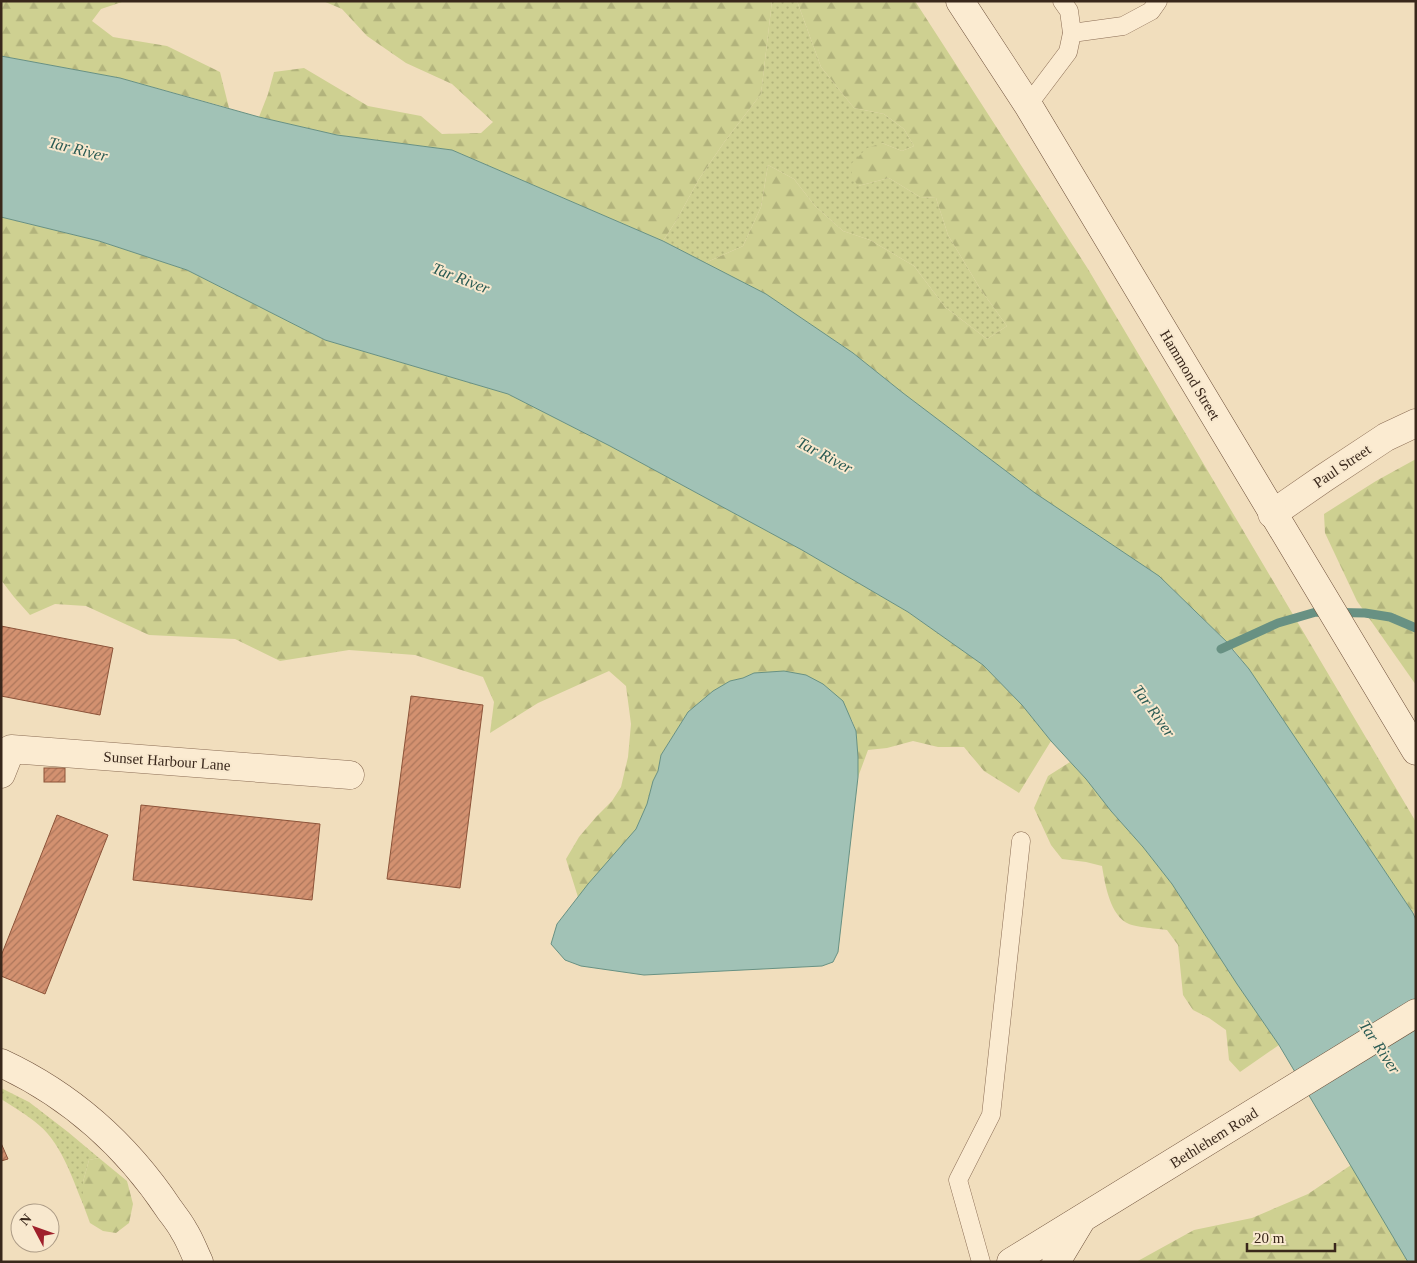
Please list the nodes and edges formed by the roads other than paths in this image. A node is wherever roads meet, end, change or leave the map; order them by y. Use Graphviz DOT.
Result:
graph roads {
  1 [pos="960,1"];
  2 [pos="1062,1"];
  3 [pos="1158,1"];
  4 [pos="1072,33"];
  5 [pos="1028,106"];
  6 [pos="1416,423"];
  7 [pos="1272,514"];
  8 [pos="1416,751"];
  9 [pos="1,774"];
  10 [pos="350,775"];
  11 [pos="1021,841"];
  12 [pos="1416,1013"];
  13 [pos="1,1063"];
  14 [pos="1081,1220"];
  15 [pos="199,1262"];
  16 [pos="981,1262"];
  17 [pos="1011,1262"];
  18 [pos="1056,1262"];
  1 -- 5 [label="street, Hammond Street"];
  2 -- 4 [label="lane"];
  3 -- 4 [label="lane"];
  4 -- 5 [label="lane"];
  5 -- 7 [label="street, Hammond Street"];
  6 -- 7 [label="street, Paul Street"];
  7 -- 8 [label="street, Hammond Street"];
  9 -- 10 [label="street, Sunset Harbour Lane"];
  11 -- 16 [label="lane"];
  12 -- 14 [label="street, Bethlehem Road"];
  13 -- 15 [label="street"];
  14 -- 17 [label="street, Bethlehem Road"];
  14 -- 18 [label="street"];
}
